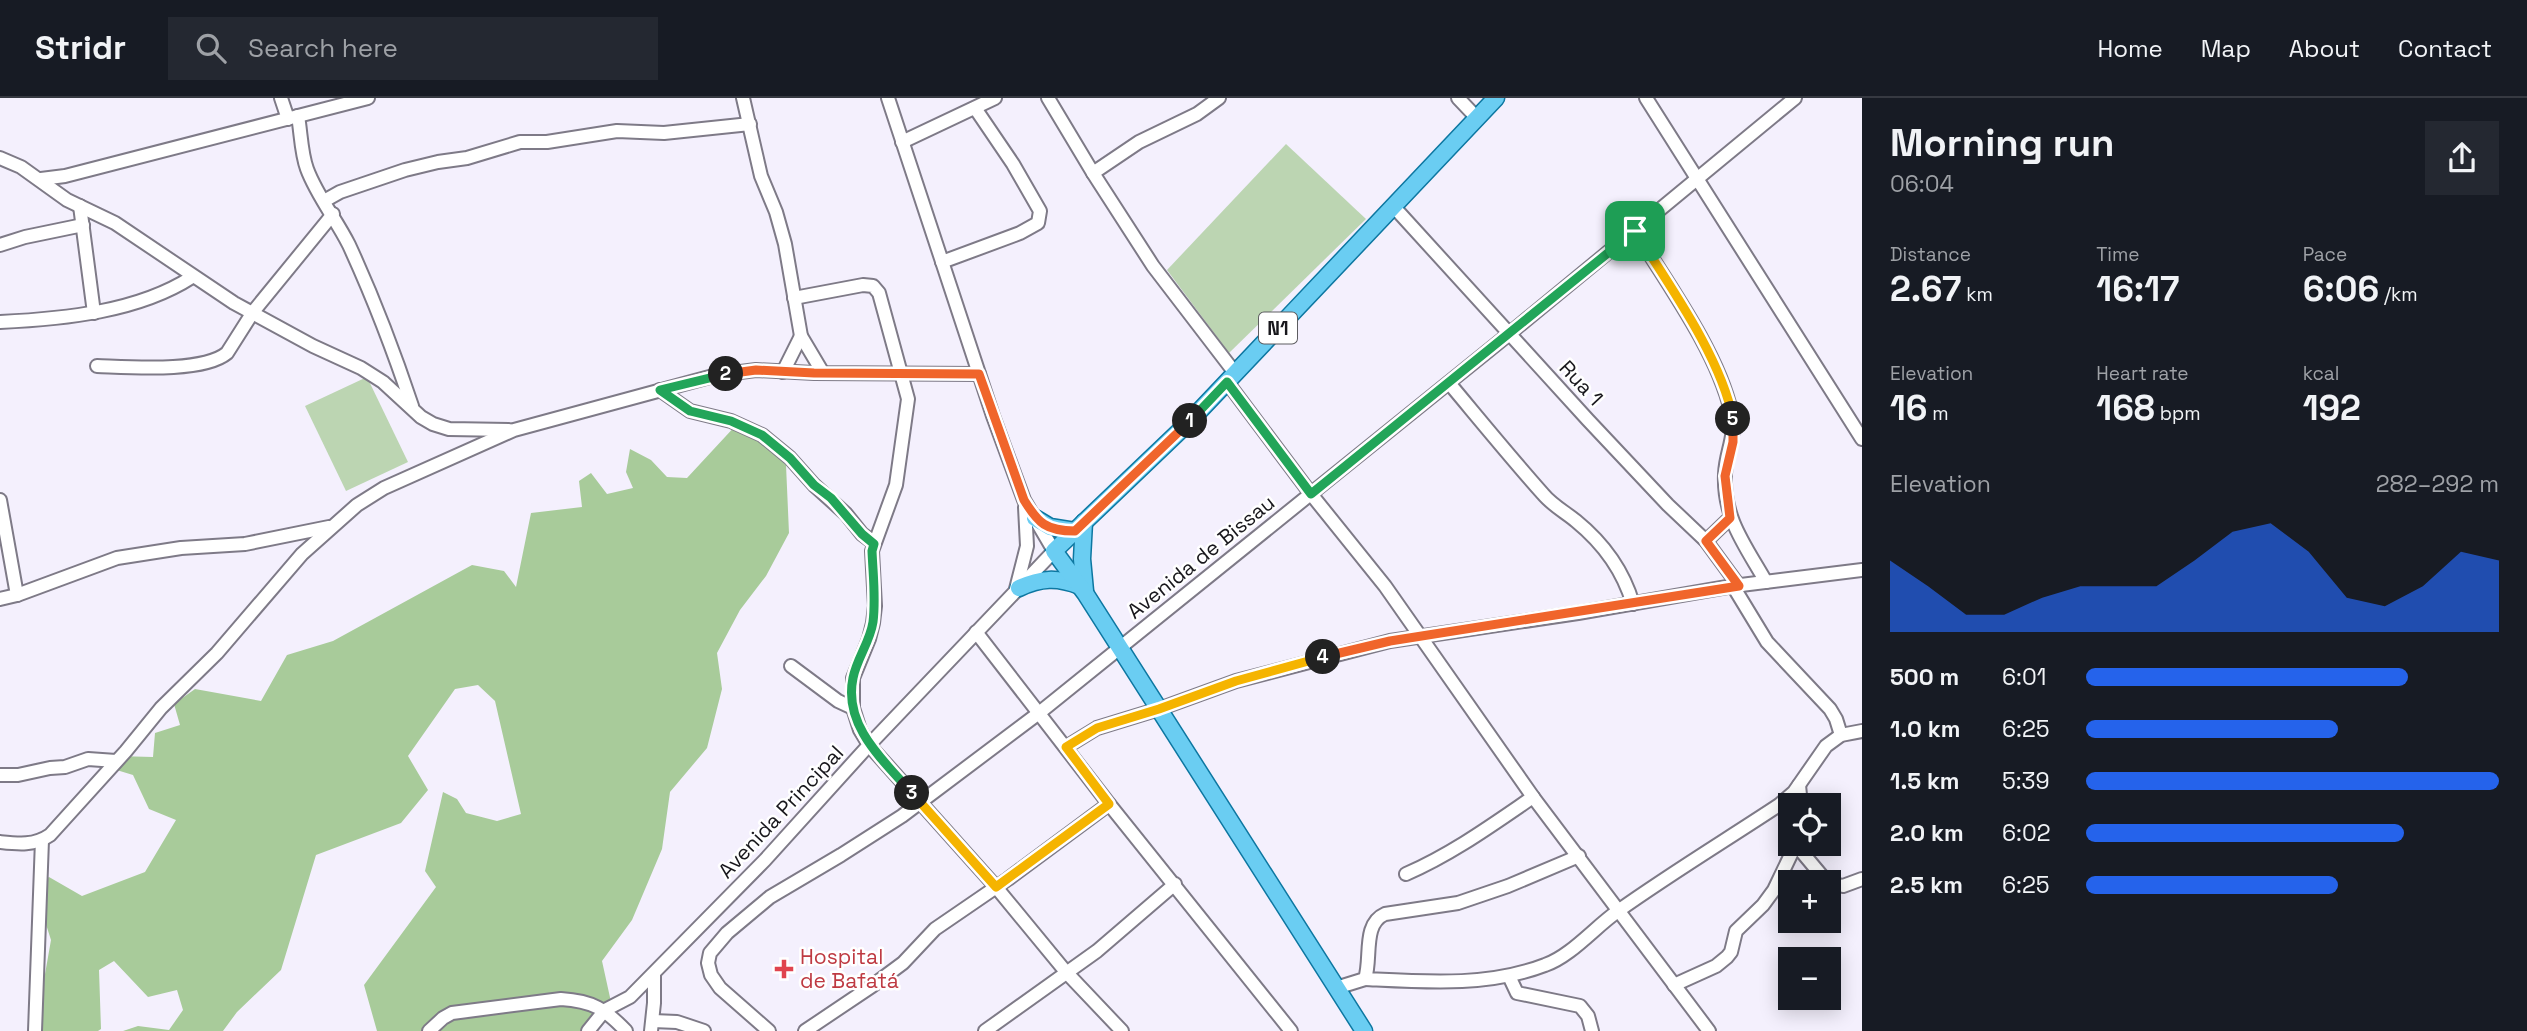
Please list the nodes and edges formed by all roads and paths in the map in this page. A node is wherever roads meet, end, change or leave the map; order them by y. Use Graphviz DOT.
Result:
graph roads {
  1 [pos="281,98"];
  2 [pos="368,98"];
  3 [pos="743,98"];
  4 [pos="888,98"];
  5 [pos="995,98"];
  6 [pos="1048,98"];
  7 [pos="1219,98"];
  8 [pos="1458,98"];
  9 [pos="1496,98"];
  10 [pos="1646,98"];
  11 [pos="1795,98"];
  12 [pos="975,108"];
  13 [pos="293,117"];
  14 [pos="1477,118"];
  15 [pos="750,124"];
  16 [pos="902,142"];
  17 [pos="0,158"];
  18 [pos="1093,173"];
  19 [pos="41,179"];
  20 [pos="1698,179"];
  21 [pos="324,201"];
  22 [pos="80,206"];
  23 [pos="1394,207"];
  24 [pos="333,214"];
  25 [pos="83,225"];
  26 [pos="1635,231"];
  27 [pos="0,245"];
  28 [pos="942,262"];
  29 [pos="192,277"];
  30 [pos="794,298"];
  31 [pos="253,312"];
  32 [pos="94,313"];
  33 [pos="0,322"];
  34 [pos="1509,334"];
  35 [pos="801,336"];
  36 [pos="97,366"];
  37 [pos="783,372"];
  38 [pos="823,373"];
  39 [pos="903,374"];
  40 [pos="979,374"];
  41 [pos="1231,377"];
  42 [pos="1449,383"];
  43 [pos="660,390"];
  44 [pos="413,410"];
  45 [pos="514,430"];
  46 [pos="1862,439"];
  47 [pos="1311,494"];
  48 [pos="0,500"];
  49 [pos="1024,500"];
  50 [pos="1730,518"];
  51 [pos="1035,519"];
  52 [pos="332,526"];
  53 [pos="1079,526"];
  54 [pos="1706,541"];
  55 [pos="874,544"];
  56 [pos="1054,551"];
  57 [pos="1862,570"];
  58 [pos="1766,582"];
  59 [pos="1736,586"];
  60 [pos="1083,589"];
  61 [pos="1017,590"];
  62 [pos="17,595"];
  63 [pos="0,599"];
  64 [pos="1633,604"];
  65 [pos="976,632"];
  66 [pos="1419,636"];
  67 [pos="1120,648"];
  68 [pos="791,666"];
  69 [pos="853,708"];
  70 [pos="1159,709"];
  71 [pos="1039,713"];
  72 [pos="1862,731"];
  73 [pos="1841,735"];
  74 [pos="869,745"];
  75 [pos="1066,747"];
  76 [pos="116,761"];
  77 [pos="0,775"];
  78 [pos="1799,785"];
  79 [pos="1800,793"];
  80 [pos="1533,797"];
  81 [pos="920,802"];
  82 [pos="1109,804"];
  83 [pos="43,840"];
  84 [pos="0,842"];
  85 [pos="1579,856"];
  86 [pos="1790,856"];
  87 [pos="1806,856"];
  88 [pos="1818,870"];
  89 [pos="1406,873"];
  90 [pos="1862,879"];
  91 [pos="1175,884"];
  92 [pos="1841,885"];
  93 [pos="996,887"];
  94 [pos="1618,910"];
  95 [pos="1066,972"];
  96 [pos="654,974"];
  97 [pos="1509,976"];
  98 [pos="1365,979"];
  99 [pos="1674,985"];
  100 [pos="1336,988"];
  101 [pos="605,1010"];
  102 [pos="652,1026"];
  103 [pos="35,1031"];
  104 [pos="429,1031"];
  105 [pos="588,1031"];
  106 [pos="626,1031"];
  107 [pos="704,1031"];
  108 [pos="769,1031"];
  109 [pos="805,1031"];
  110 [pos="985,1031"];
  111 [pos="1122,1031"];
  112 [pos="1290,1031"];
  113 [pos="1364,1031"];
  114 [pos="1592,1031"];
  115 [pos="1709,1031"];
  1 -- 13 [label="street"];
  2 -- 13 [label="street"];
  3 -- 15 [label="street"];
  4 -- 16 [label="street"];
  5 -- 12 [label="street"];
  6 -- 18 [label="street"];
  7 -- 18 [label="street"];
  8 -- 14 [label="street"];
  9 -- 14 [label="main road, N1"];
  10 -- 20 [label="street"];
  11 -- 20 [label="street, Avenida de Bissau"];
  12 -- 16 [label="street"];
  12 -- 28 [label="street"];
  13 -- 19 [label="street"];
  13 -- 21 [label="street"];
  14 -- 23 [label="main road, N1"];
  15 -- 21 [label="street"];
  15 -- 30 [label="street"];
  16 -- 28 [label="street"];
  17 -- 19 [label="street"];
  18 -- 41 [label="street"];
  19 -- 22 [label="street"];
  20 -- 26 [label="street, Avenida de Bissau"];
  20 -- 46 [label="street"];
  21 -- 24 [label="street"];
  22 -- 25 [label="street"];
  22 -- 29 [label="street"];
  23 -- 34 [label="street, Rua 1"];
  23 -- 41 [label="main road, N1"];
  24 -- 31 [label="street"];
  24 -- 44 [label="street"];
  25 -- 27 [label="street"];
  25 -- 32 [label="street"];
  26 -- 34 [label="street, Avenida de Bissau"];
  26 -- 50 [label="street"];
  28 -- 40 [label="street"];
  29 -- 31 [label="street"];
  29 -- 32 [label="street"];
  30 -- 35 [label="street"];
  30 -- 39 [label="street"];
  31 -- 36 [label="street"];
  31 -- 44 [label="street"];
  32 -- 33 [label="street"];
  34 -- 42 [label="street, Avenida de Bissau"];
  34 -- 54 [label="street, Rua 1"];
  35 -- 37 [label="street"];
  35 -- 38 [label="street"];
  37 -- 38 [label="street"];
  37 -- 43 [label="street"];
  38 -- 39 [label="street"];
  39 -- 40 [label="street"];
  39 -- 55 [label="street"];
  40 -- 49 [label="street"];
  41 -- 47 [label="street"];
  41 -- 53 [label="main road, N1"];
  42 -- 47 [label="street, Avenida de Bissau"];
  42 -- 64 [label="street"];
  43 -- 45 [label="street"];
  43 -- 55 [label="street"];
  44 -- 45 [label="street"];
  45 -- 52 [label="street"];
  47 -- 66 [label="street"];
  47 -- 67 [label="street, Avenida de Bissau"];
  48 -- 62 [label="street"];
  49 -- 51 [label="street"];
  49 -- 61 [label="street"];
  50 -- 54 [label="street"];
  50 -- 58 [label="street"];
  51 -- 53 [label="main road"];
  51 -- 56 [label="street"];
  52 -- 62 [label="street"];
  52 -- 76 [label="street"];
  53 -- 56 [label="main road, N1"];
  53 -- 60 [label="main road"];
  54 -- 59 [label="street, Rua 1"];
  55 -- 69 [label="street"];
  56 -- 60 [label="main road"];
  56 -- 61 [label="street, Avenida Principal"];
  57 -- 58 [label="street"];
  58 -- 59 [label="street"];
  59 -- 64 [label="street"];
  59 -- 73 [label="street, Rua 1"];
  60 -- 61 [label="main road"];
  60 -- 67 [label="main road"];
  61 -- 65 [label="street, Avenida Principal"];
  62 -- 63 [label="street"];
  64 -- 66 [label="street"];
  65 -- 71 [label="street"];
  65 -- 74 [label="street, Avenida Principal"];
  66 -- 70 [label="street"];
  66 -- 80 [label="street"];
  67 -- 70 [label="main road"];
  67 -- 71 [label="street, Avenida de Bissau"];
  68 -- 69 [label="street"];
  69 -- 74 [label="street"];
  70 -- 75 [label="street"];
  70 -- 100 [label="main road"];
  71 -- 75 [label="street"];
  71 -- 81 [label="street, Avenida de Bissau"];
  72 -- 73 [label="street"];
  73 -- 78 [label="street"];
  74 -- 81 [label="street"];
  74 -- 96 [label="street, Avenida Principal"];
  75 -- 82 [label="street"];
  76 -- 77 [label="street"];
  76 -- 83 [label="street"];
  78 -- 79 [label="street"];
  78 -- 94 [label="street"];
  80 -- 85 [label="street"];
  80 -- 89 [label="street"];
  81 -- 93 [label="street"];
  81 -- 108 [label="street, Avenida de Bissau"];
  82 -- 91 [label="street"];
  82 -- 93 [label="street"];
  83 -- 84 [label="street"];
  83 -- 103 [label="street"];
  85 -- 94 [label="street"];
  85 -- 98 [label="street"];
  86 -- 99 [label="street"];
  87 -- 88 [label="street"];
  90 -- 92 [label="street"];
  91 -- 95 [label="street"];
  91 -- 112 [label="street"];
  93 -- 95 [label="street"];
  93 -- 109 [label="street"];
  94 -- 97 [label="street"];
  94 -- 99 [label="street"];
  95 -- 110 [label="street"];
  95 -- 111 [label="street"];
  96 -- 101 [label="street, Avenida Principal"];
  96 -- 102 [label="street"];
  97 -- 98 [label="street"];
  97 -- 114 [label="street"];
  98 -- 100 [label="street"];
  99 -- 115 [label="street"];
  100 -- 113 [label="main road"];
  101 -- 104 [label="street"];
  101 -- 105 [label="street, Avenida Principal"];
  101 -- 106 [label="street"];
  102 -- 107 [label="street"];
}
